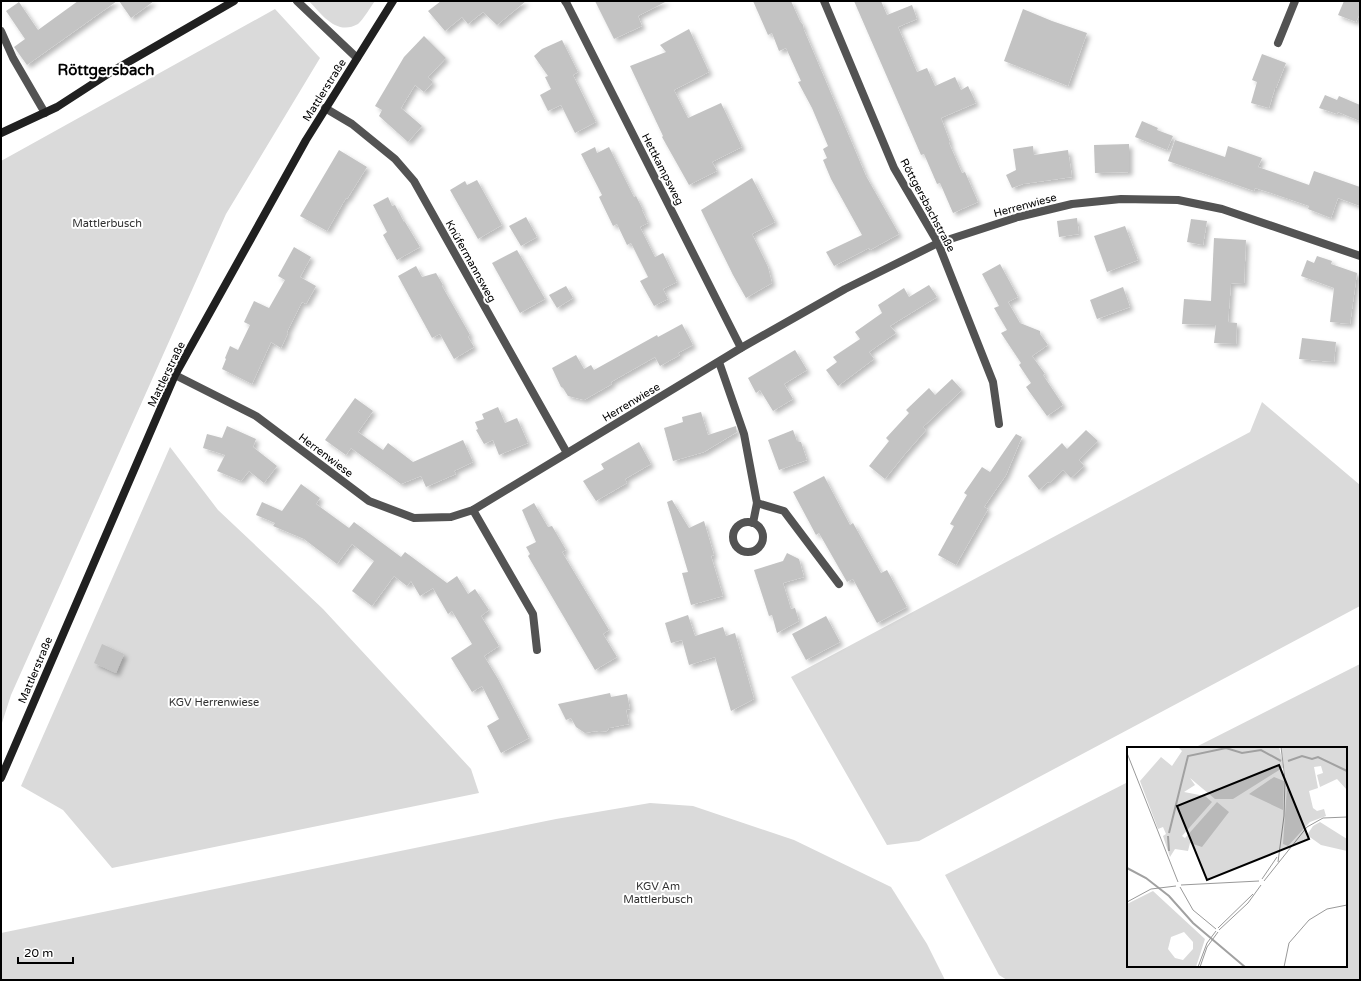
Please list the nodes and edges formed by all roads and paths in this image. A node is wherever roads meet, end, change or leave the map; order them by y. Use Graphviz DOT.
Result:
graph roads {
  1 [pos="234,1"];
  2 [pos="297,1"];
  3 [pos="393,1"];
  4 [pos="565,1"];
  5 [pos="824,1"];
  6 [pos="1295,1"];
  7 [pos="1,31"];
  8 [pos="1278,43"];
  9 [pos="357,58"];
  10 [pos="325,108"];
  11 [pos="45,113"];
  12 [pos="1,133"];
  13 [pos="938,243"];
  14 [pos="1360,256"];
  15 [pos="741,348"];
  16 [pos="719,362"];
  17 [pos="175,375"];
  18 [pos="999,424"];
  19 [pos="567,453"];
  20 [pos="757,503"];
  21 [pos="473,510"];
  22 [pos="753,523"];
  23 [pos="839,584"];
  24 [pos="537,650"];
  25 [pos="1,778"];
  1 -- 11 [label="street"];
  2 -- 9 [label="street"];
  3 -- 9 [label="street, Mattlerstraße"];
  4 -- 15 [label="street, Hettkampsweg"];
  5 -- 13 [label="street, Röttgersbachstraße"];
  6 -- 8 [label="street"];
  7 -- 11 [label="street"];
  9 -- 10 [label="street, Mattlerstraße"];
  10 -- 17 [label="street, Mattlerstraße"];
  10 -- 19 [label="street, Knüfermannsweg"];
  11 -- 12 [label="street"];
  13 -- 14 [label="street, Herrenwiese"];
  13 -- 15 [label="street, Herrenwiese"];
  13 -- 18 [label="street, Röttgersbachstraße"];
  15 -- 16 [label="street, Herrenwiese"];
  16 -- 19 [label="street, Herrenwiese"];
  16 -- 20 [label="street"];
  17 -- 21 [label="street, Herrenwiese"];
  17 -- 25 [label="street, Mattlerstraße"];
  19 -- 21 [label="street, Herrenwiese"];
  20 -- 22 [label="street"];
  20 -- 23 [label="street"];
  21 -- 24 [label="street"];
}
